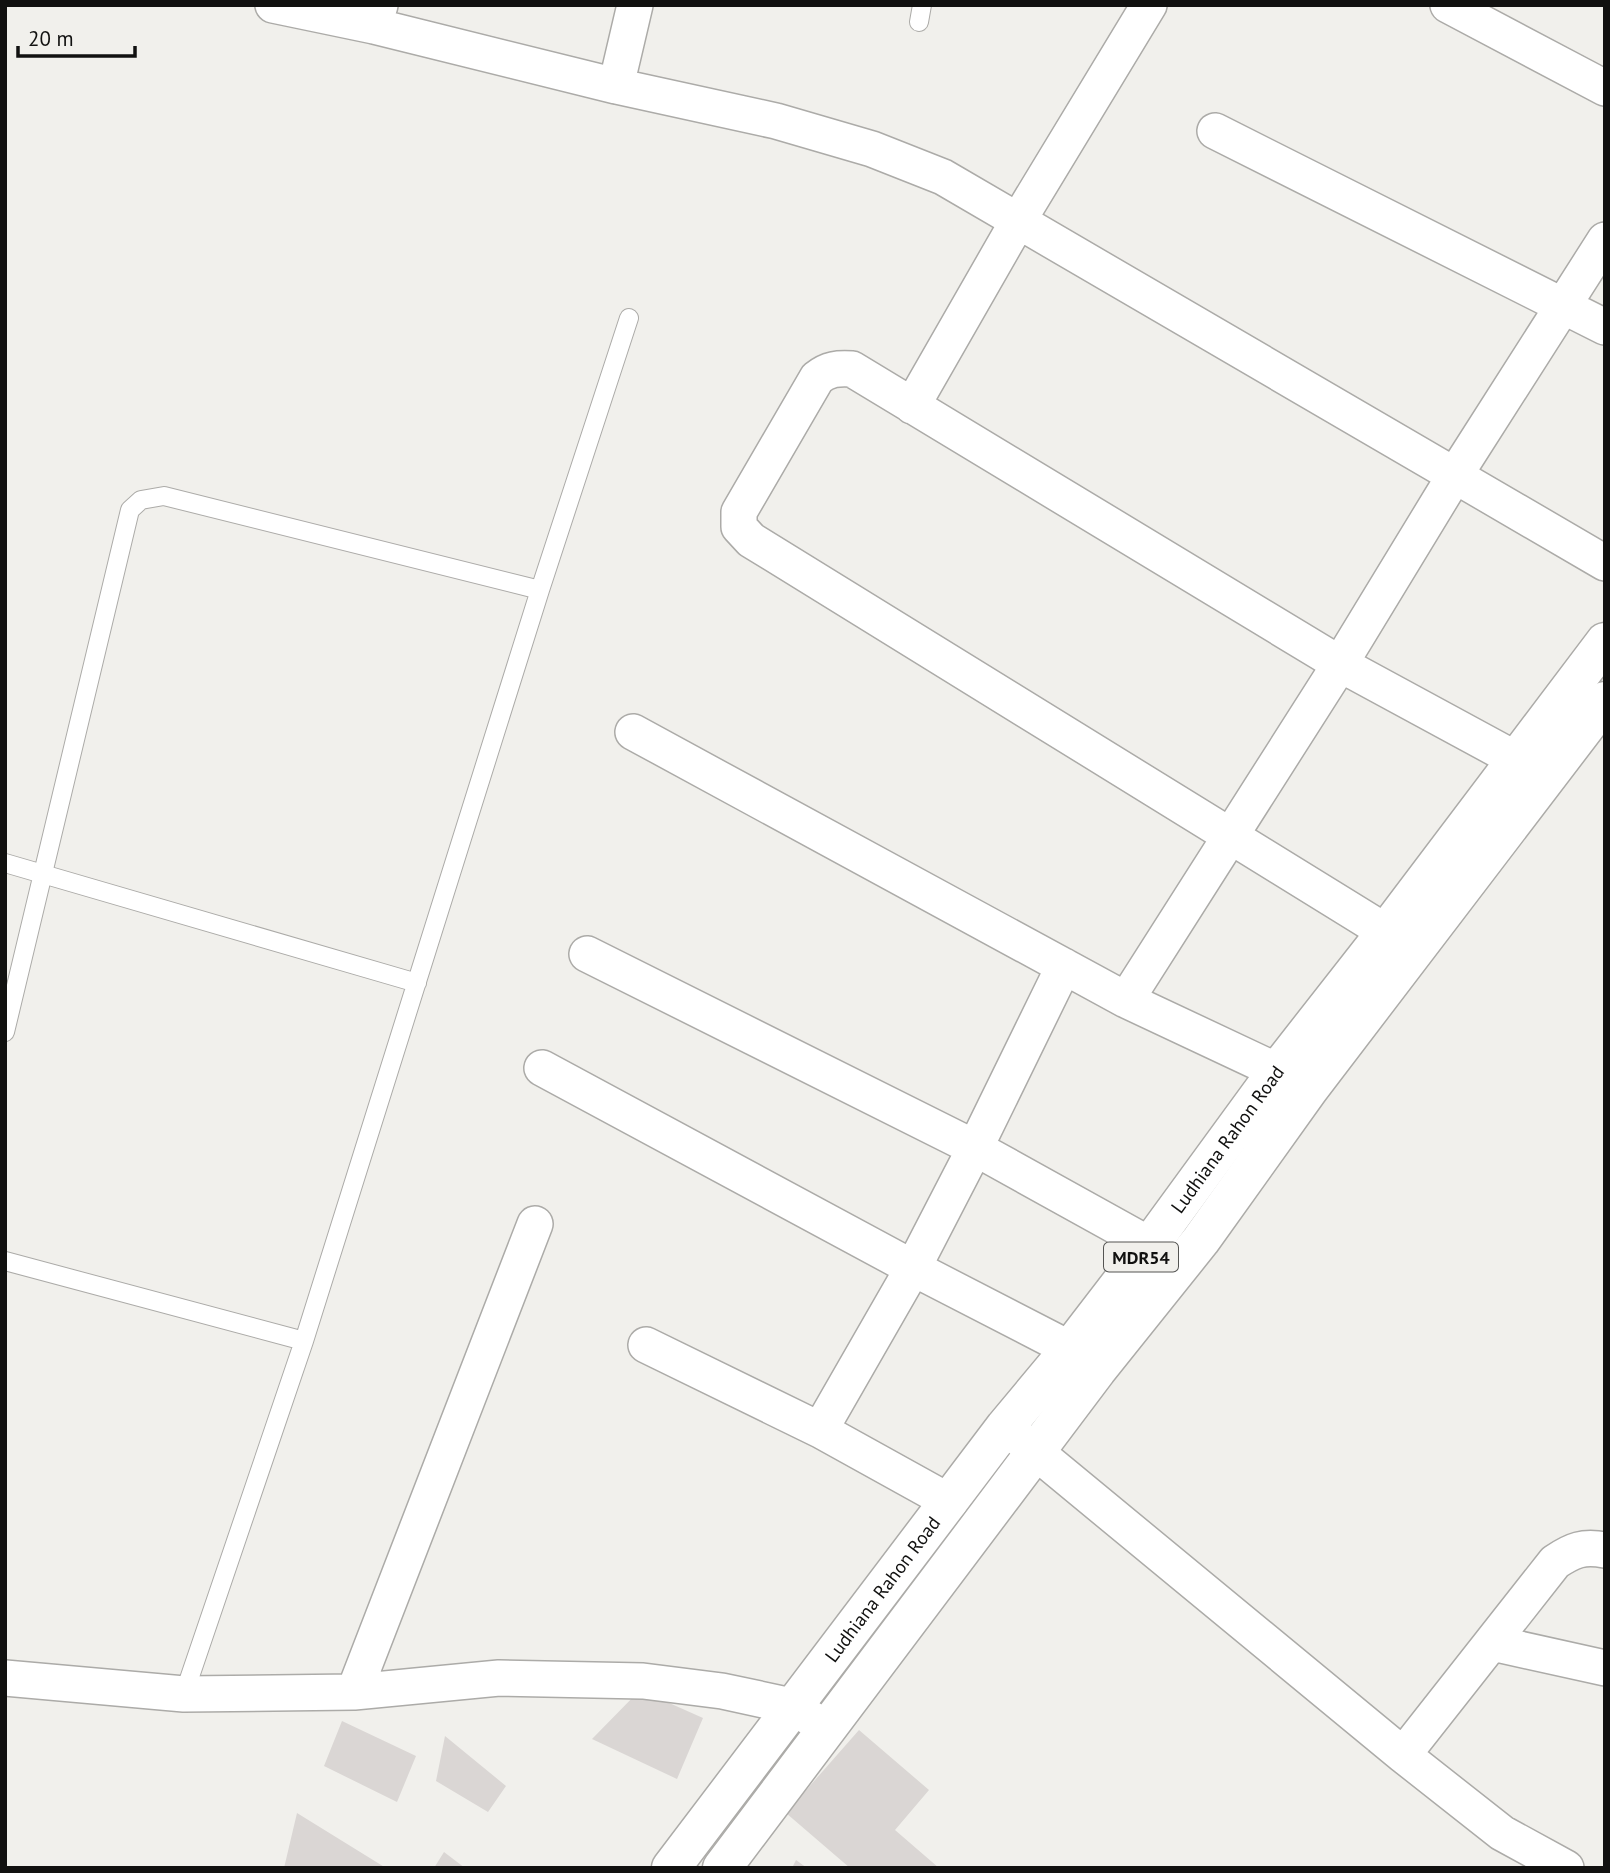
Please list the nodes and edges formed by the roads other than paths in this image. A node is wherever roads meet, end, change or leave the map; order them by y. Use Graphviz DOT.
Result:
graph roads {
  1 [pos="273,5"];
  2 [pos="635,5"];
  3 [pos="1149,5"];
  4 [pos="1448,5"];
  5 [pos="377,16"];
  6 [pos="616,86"];
  7 [pos="1605,88"];
  8 [pos="1214,131"];
  9 [pos="1018,221"];
  10 [pos="1605,240"];
  11 [pos="1563,306"];
  12 [pos="629,318"];
  13 [pos="1605,327"];
  14 [pos="912,406"];
  15 [pos="1455,475"];
  16 [pos="1605,563"];
  17 [pos="540,590"];
  18 [pos="1604,644"];
  19 [pos="1340,664"];
  20 [pos="1605,701"];
  21 [pos="633,732"];
  22 [pos="1517,760"];
  23 [pos="1230,837"];
  24 [pos="5,863"];
  25 [pos="43,874"];
  26 [pos="1386,932"];
  27 [pos="587,954"];
  28 [pos="1064,966"];
  29 [pos="417,983"];
  30 [pos="1126,1000"];
  31 [pos="5,1032"];
  32 [pos="542,1068"];
  33 [pos="1277,1071"];
  34 [pos="975,1148"];
  35 [pos="535,1224"];
  36 [pos="1150,1245"];
  37 [pos="5,1261"];
  38 [pos="913,1268"];
  39 [pos="304,1341"];
  40 [pos="646,1345"];
  41 [pos="1070,1349"];
  42 [pos="1005,1427"];
  43 [pos="820,1430"];
  44 [pos="1036,1452"];
  45 [pos="950,1502"];
  46 [pos="1605,1550"];
  47 [pos="1492,1643"];
  48 [pos="1605,1668"];
  49 [pos="5,1678"];
  50 [pos="354,1692"];
  51 [pos="184,1694"];
  52 [pos="792,1706"];
  53 [pos="827,1729"];
  54 [pos="1403,1755"];
  55 [pos="671,1868"];
  56 [pos="722,1868"];
  57 [pos="1566,1868"];
  1 -- 5 [label="street"];
  2 -- 6 [label="street"];
  3 -- 9 [label="street"];
  4 -- 7 [label="street"];
  5 -- 6 [label="street"];
  6 -- 9 [label="street"];
  8 -- 11 [label="street"];
  9 -- 14 [label="street"];
  9 -- 15 [label="street"];
  10 -- 11 [label="street"];
  11 -- 13 [label="street"];
  11 -- 15 [label="street"];
  12 -- 17 [label="lane"];
  14 -- 19 [label="street"];
  14 -- 23 [label="street"];
  15 -- 16 [label="street"];
  15 -- 19 [label="street"];
  17 -- 25 [label="lane"];
  17 -- 29 [label="lane"];
  18 -- 22 [label="main road, Ludhiana Rahon Road / MDR54"];
  19 -- 22 [label="street"];
  19 -- 23 [label="street"];
  20 -- 44 [label="main road, Ludhiana Rahon Road / MDR54"];
  21 -- 28 [label="street"];
  22 -- 26 [label="main road, Ludhiana Rahon Road / MDR54"];
  23 -- 26 [label="street"];
  23 -- 30 [label="street"];
  24 -- 25 [label="lane"];
  25 -- 29 [label="lane"];
  25 -- 31 [label="lane"];
  26 -- 33 [label="main road, Ludhiana Rahon Road / MDR54"];
  27 -- 34 [label="street"];
  28 -- 30 [label="street"];
  28 -- 34 [label="street"];
  29 -- 39 [label="lane"];
  30 -- 33 [label="street"];
  32 -- 38 [label="street"];
  33 -- 36 [label="main road, Ludhiana Rahon Road / MDR54"];
  34 -- 36 [label="street"];
  34 -- 38 [label="street"];
  35 -- 50 [label="street"];
  36 -- 41 [label="main road, Ludhiana Rahon Road / MDR54"];
  37 -- 39 [label="lane"];
  38 -- 41 [label="street"];
  38 -- 43 [label="street"];
  39 -- 51 [label="lane"];
  40 -- 43 [label="street"];
  41 -- 42 [label="main road, Ludhiana Rahon Road / MDR54"];
  42 -- 44 [label="street"];
  42 -- 45 [label="main road, Ludhiana Rahon Road / MDR54"];
  43 -- 45 [label="street"];
  44 -- 53 [label="main road, Ludhiana Rahon Road / MDR54"];
  44 -- 54 [label="street"];
  45 -- 52 [label="main road, Ludhiana Rahon Road / MDR54"];
  46 -- 47 [label="street"];
  47 -- 48 [label="street"];
  47 -- 54 [label="street"];
  49 -- 51 [label="street"];
  50 -- 51 [label="street"];
  50 -- 52 [label="street"];
  52 -- 53 [label="street"];
  52 -- 55 [label="main road, Ludhiana Rahon Road / MDR54"];
  53 -- 56 [label="main road, Ludhiana Rahon Road / MDR54"];
  54 -- 57 [label="street"];
}
